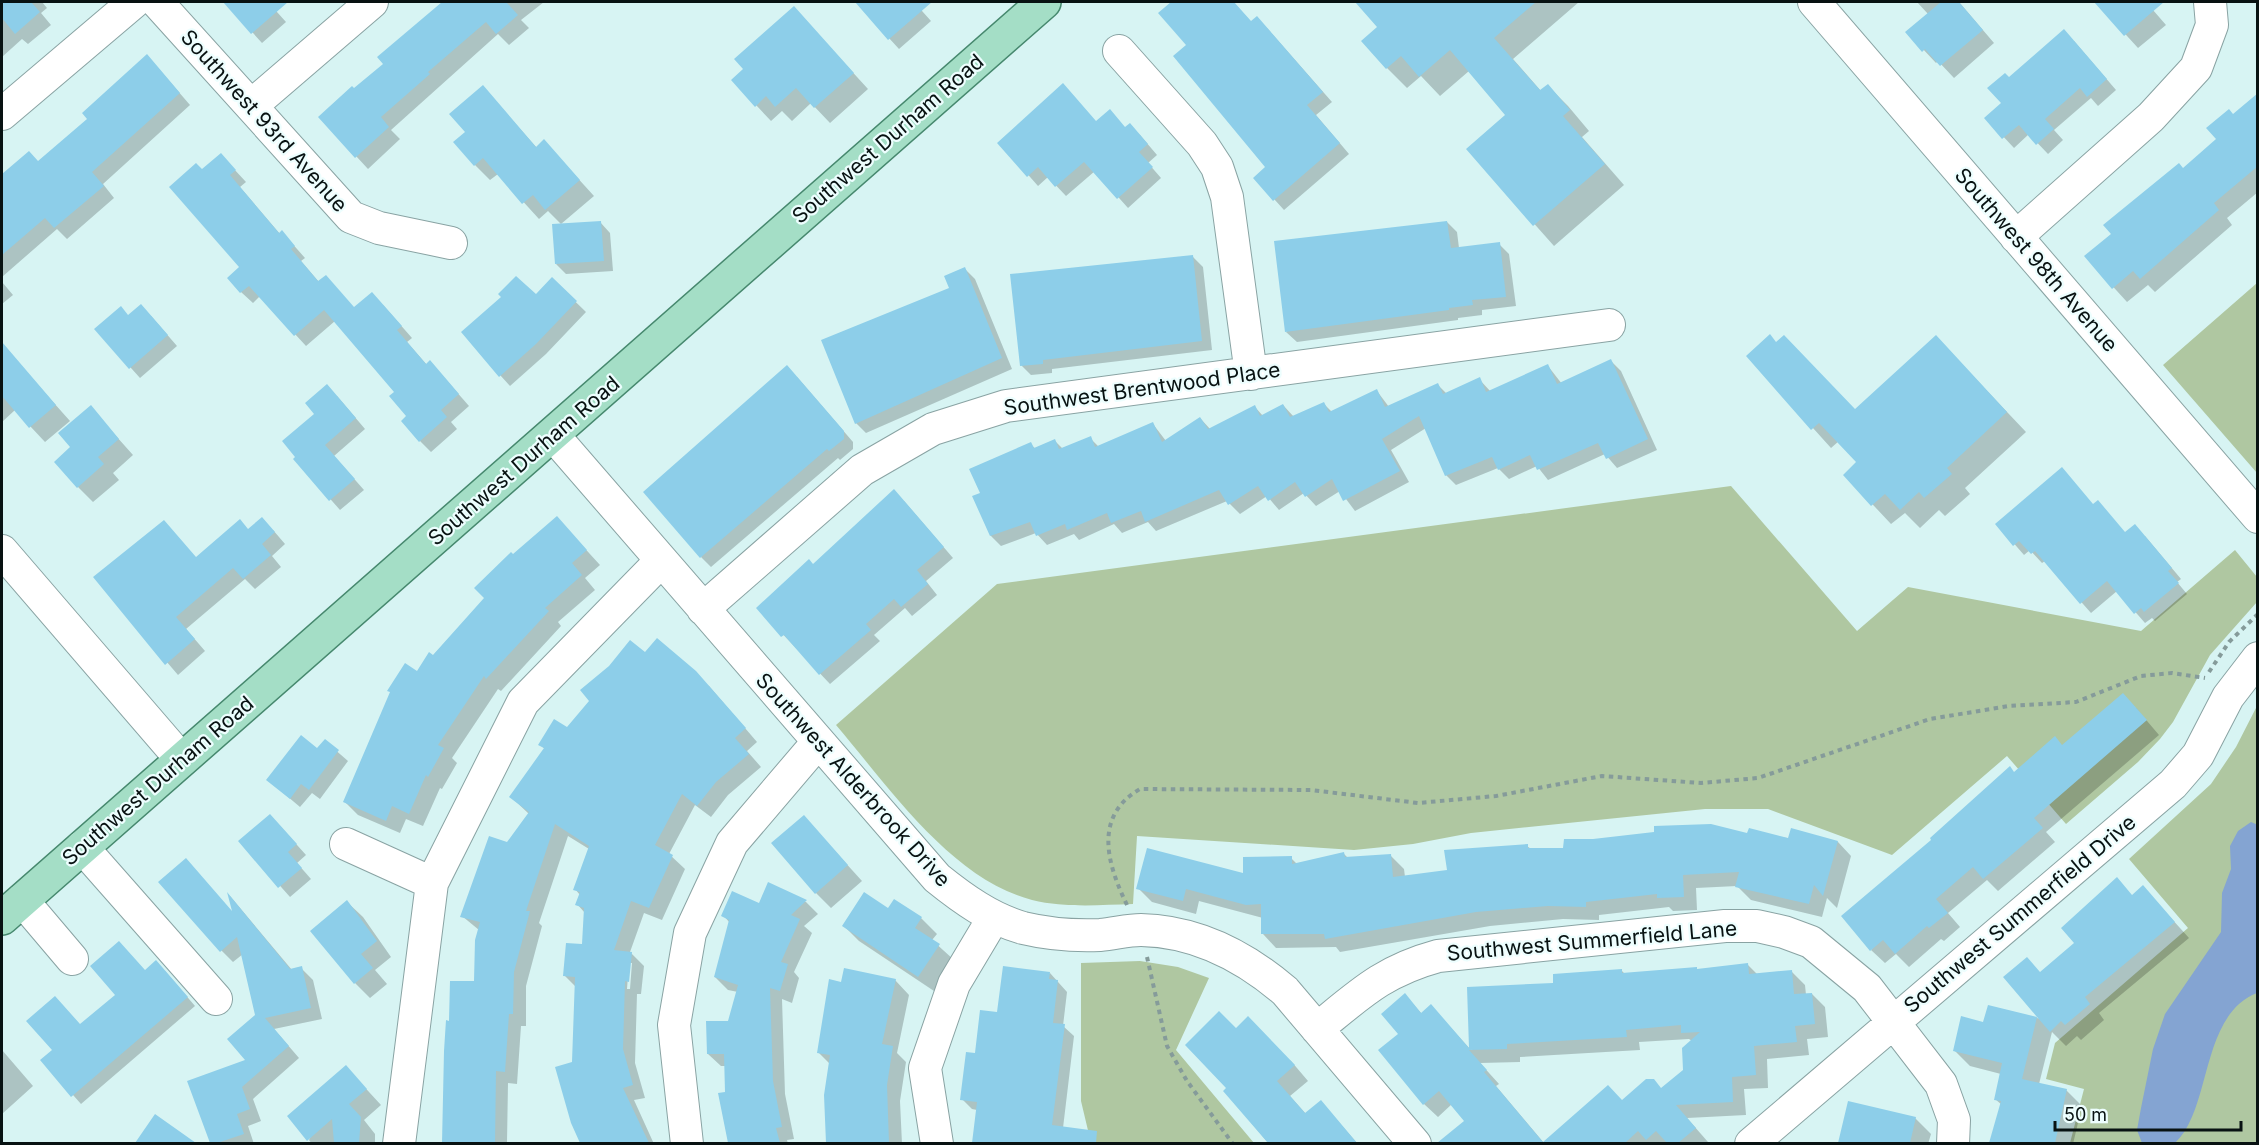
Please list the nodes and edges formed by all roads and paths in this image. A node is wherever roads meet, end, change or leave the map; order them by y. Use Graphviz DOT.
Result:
graph roads {
  1 [pos="134,2"];
  2 [pos="157,2"];
  3 [pos="372,2"];
  4 [pos="1044,2"];
  5 [pos="1814,2"];
  6 [pos="2210,2"];
  7 [pos="1119,51"];
  8 [pos="251,106"];
  9 [pos="2,114"];
  10 [pos="2016,237"];
  11 [pos="450,243"];
  12 [pos="1609,325"];
  13 [pos="1251,374"];
  14 [pos="553,435"];
  15 [pos="2258,517"];
  16 [pos="2,551"];
  17 [pos="660,562"];
  18 [pos="703,609"];
  19 [pos="2258,614"];
  20 [pos="2258,658"];
  21 [pos="818,742"];
  22 [pos="182,760"];
  23 [pos="346,844"];
  24 [pos="82,847"];
  25 [pos="432,882"];
  26 [pos="12,909"];
  27 [pos="994,917"];
  28 [pos="1139,930"];
  29 [pos="72,959"];
  30 [pos="216,999"];
  31 [pos="1894,1021"];
  32 [pos="1317,1029"];
  33 [pos="399,1143"];
  34 [pos="687,1143"];
  35 [pos="937,1143"];
  36 [pos="1233,1143"];
  37 [pos="1415,1143"];
  38 [pos="1751,1143"];
  39 [pos="1953,1143"];
  1 -- 9 [label="street"];
  2 -- 8 [label="street, Southwest 93rd Avenue"];
  3 -- 8 [label="street"];
  4 -- 14 [label="main road, Southwest Durham Road"];
  5 -- 10 [label="street, Southwest 98th Avenue"];
  6 -- 10 [label="street"];
  7 -- 13 [label="street"];
  8 -- 11 [label="street, Southwest 93rd Avenue"];
  10 -- 15 [label="street, Southwest 98th Avenue"];
  12 -- 13 [label="street, Southwest Brentwood Place"];
  13 -- 18 [label="street, Southwest Brentwood Place"];
  14 -- 17 [label="street, Southwest Alderbrook Drive"];
  14 -- 22 [label="main road, Southwest Durham Road"];
  16 -- 22 [label="street"];
  17 -- 18 [label="street, Southwest Alderbrook Drive"];
  17 -- 25 [label="street"];
  18 -- 21 [label="street, Southwest Alderbrook Drive"];
  19 -- 28 [label="path"];
  20 -- 31 [label="street, Southwest Summerfield Drive"];
  21 -- 27 [label="street, Southwest Alderbrook Drive"];
  21 -- 34 [label="street"];
  22 -- 24 [label="main road, Southwest Durham Road"];
  23 -- 25 [label="street"];
  24 -- 26 [label="main road, Southwest Durham Road"];
  24 -- 30 [label="street"];
  25 -- 33 [label="street"];
  26 -- 29 [label="street"];
  27 -- 28 [label="street, Southwest Alderbrook Drive"];
  27 -- 35 [label="street"];
  28 -- 32 [label="street, Southwest Alderbrook Drive"];
  28 -- 36 [label="path"];
  31 -- 32 [label="street, Southwest Summerfield Lane"];
  31 -- 38 [label="street, Southwest Summerfield Drive"];
  31 -- 39 [label="street, Southwest Summerfield Lane"];
  32 -- 37 [label="street, Southwest Alderbrook Drive"];
}
